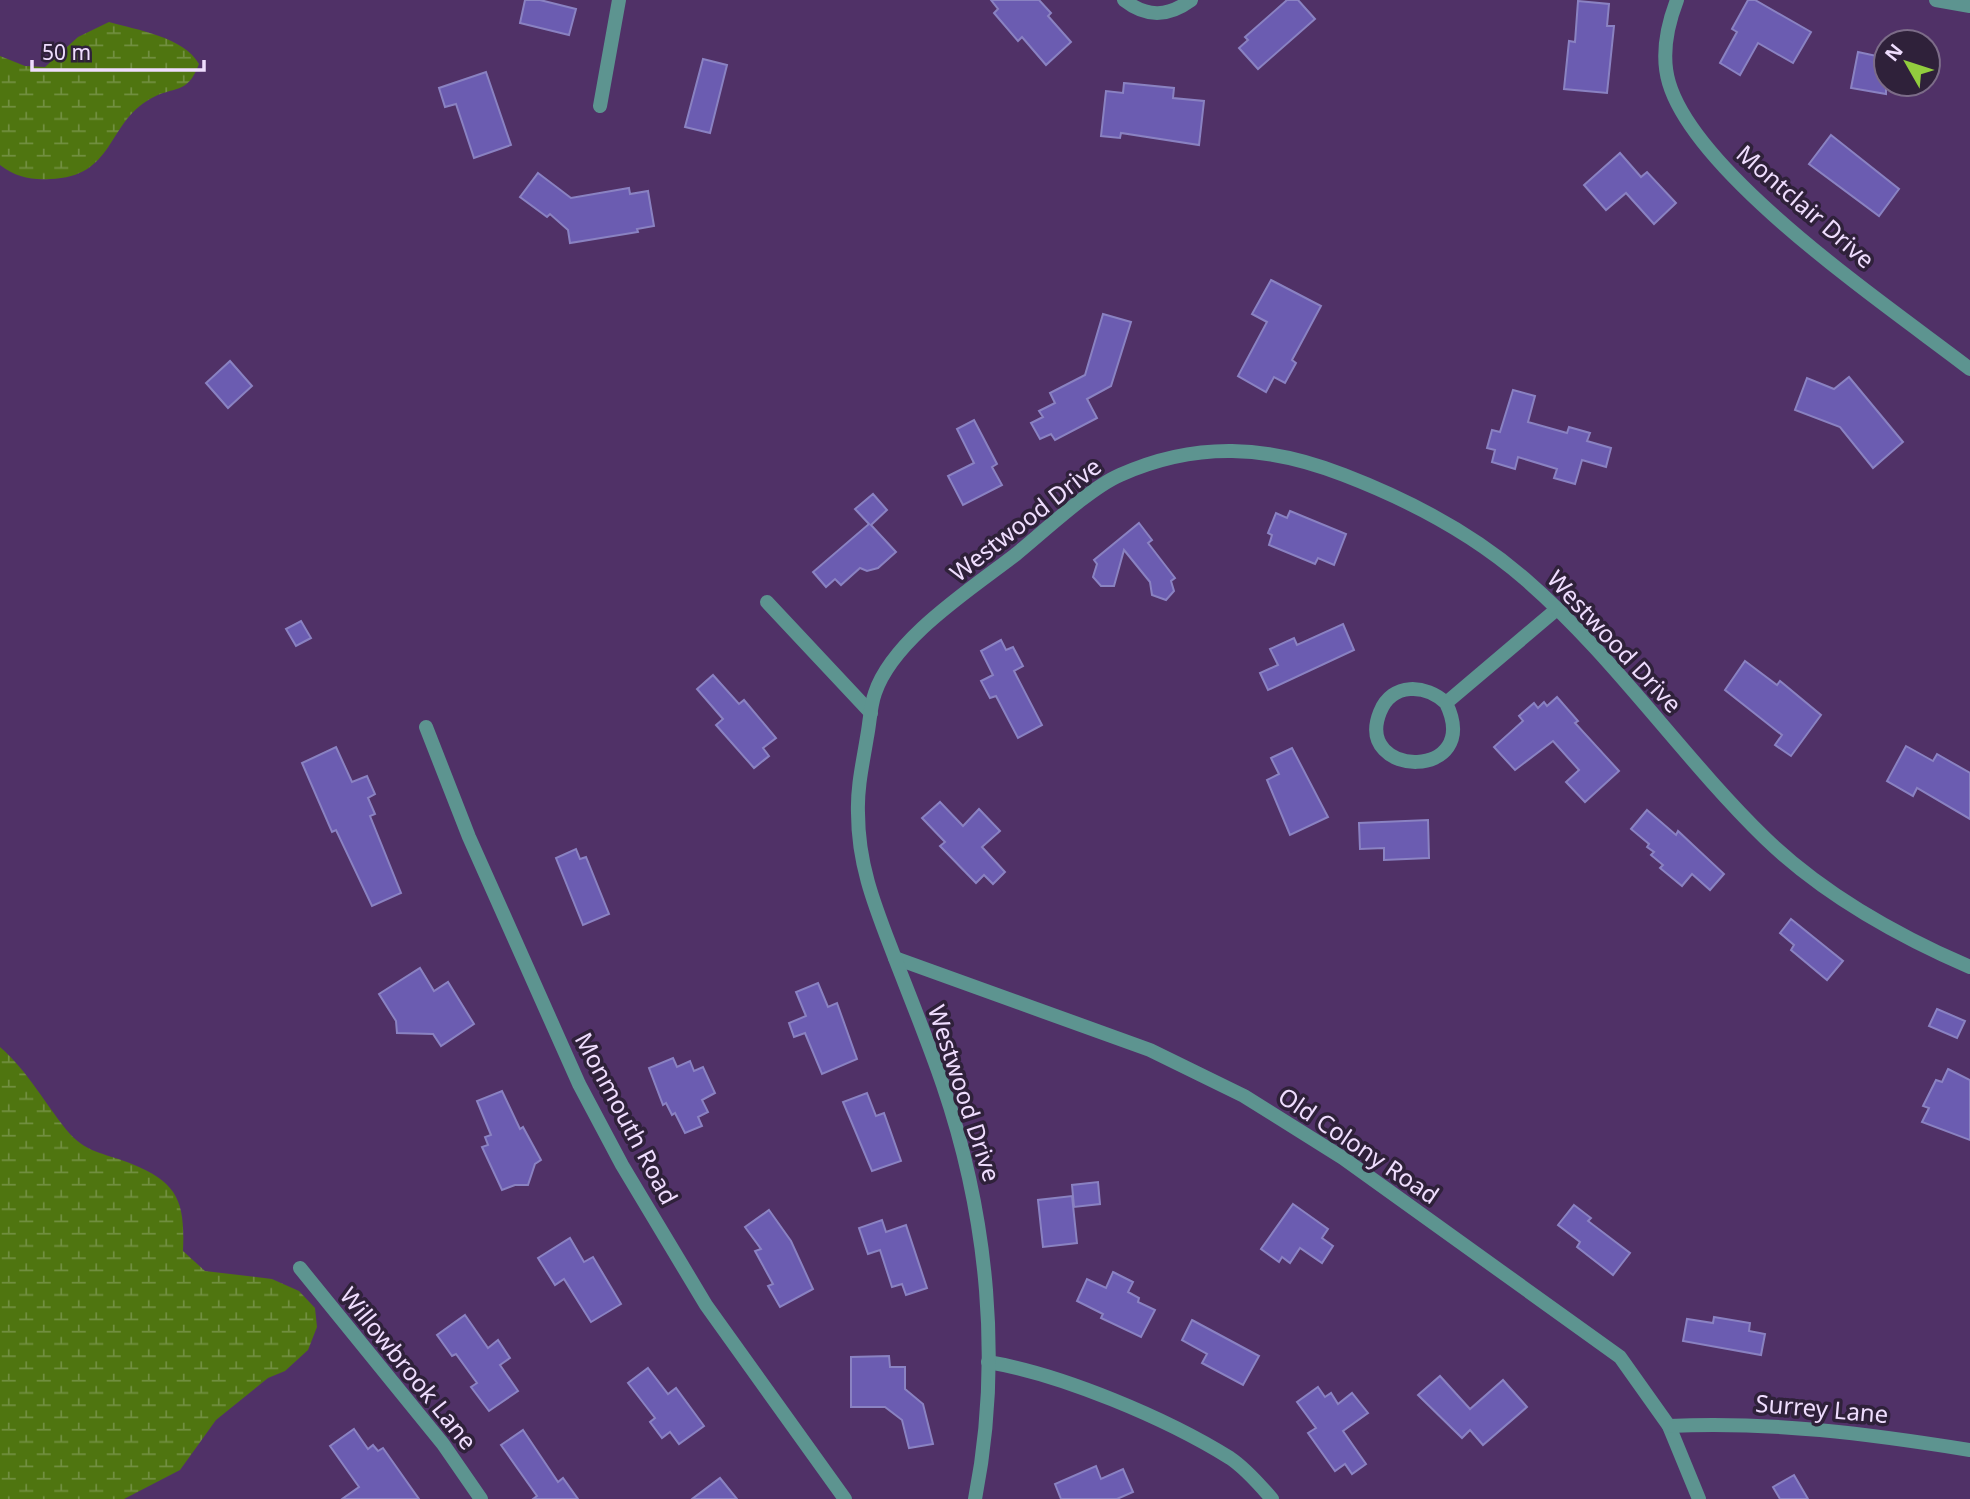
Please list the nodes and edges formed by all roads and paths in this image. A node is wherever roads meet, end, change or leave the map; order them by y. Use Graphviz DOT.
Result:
graph roads {
  1 [pos="619,0"];
  2 [pos="1124,0"];
  3 [pos="1191,0"];
  4 [pos="1677,0"];
  5 [pos="1936,0"];
  6 [pos="1970,6"];
  7 [pos="600,106"];
  8 [pos="1970,369"];
  9 [pos="767,602"];
  10 [pos="1558,609"];
  11 [pos="1446,704"];
  12 [pos="871,713"];
  13 [pos="426,727"];
  14 [pos="895,958"];
  15 [pos="1970,967"];
  16 [pos="300,1268"];
  17 [pos="988,1362"];
  18 [pos="1669,1426"];
  19 [pos="1970,1450"];
  20 [pos="481,1499"];
  21 [pos="845,1499"];
  22 [pos="975,1499"];
  23 [pos="1272,1499"];
  24 [pos="1699,1499"];
  1 -- 7 [label="street"];
  2 -- 3 [label="street"];
  4 -- 8 [label="street, Montclair Drive"];
  5 -- 6 [label="street"];
  9 -- 12 [label="street"];
  10 -- 11 [label="street"];
  10 -- 12 [label="street, Westwood Drive"];
  10 -- 15 [label="street, Westwood Drive"];
  11 -- 11 [label="street"];
  12 -- 14 [label="street, Westwood Drive"];
  13 -- 21 [label="street, Monmouth Road"];
  14 -- 17 [label="street, Westwood Drive"];
  14 -- 18 [label="street, Old Colony Road"];
  16 -- 20 [label="street, Willowbrook Lane"];
  17 -- 22 [label="street, Westwood Drive"];
  17 -- 23 [label="street"];
  18 -- 19 [label="street, Surrey Lane"];
  18 -- 24 [label="street, Old Colony Road"];
}
